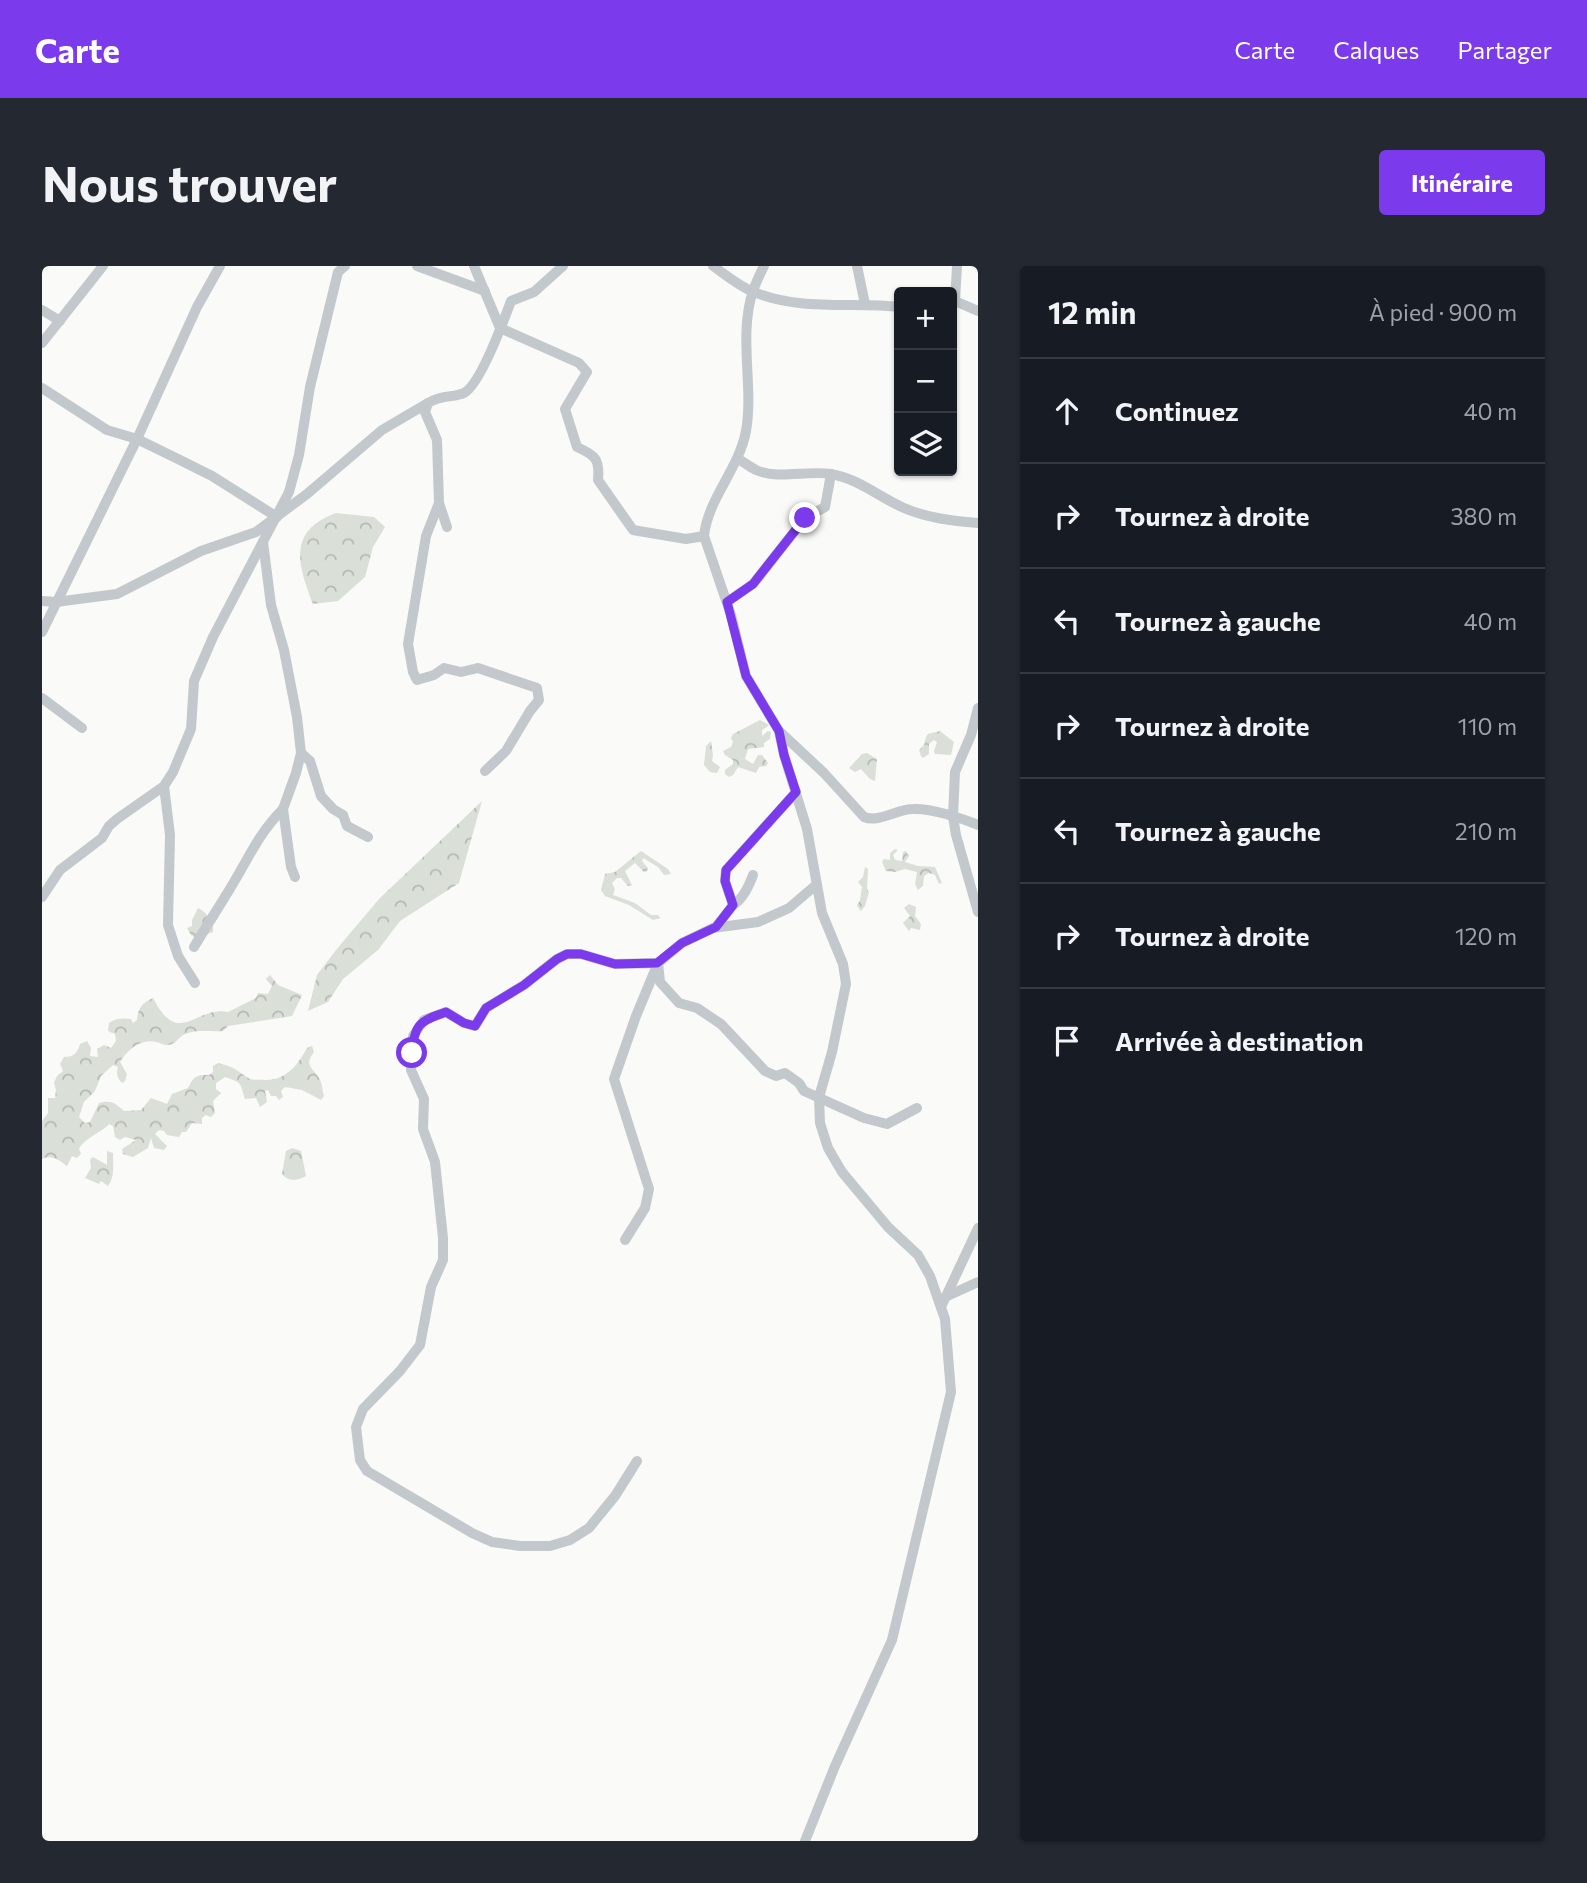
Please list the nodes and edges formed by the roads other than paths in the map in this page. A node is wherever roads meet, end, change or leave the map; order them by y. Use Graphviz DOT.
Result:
graph roads {
  1 [pos="103,266"];
  2 [pos="220,266"];
  3 [pos="345,266"];
  4 [pos="417,266"];
  5 [pos="474,266"];
  6 [pos="563,266"];
  7 [pos="713,266"];
  8 [pos="764,266"];
  9 [pos="857,266"];
  10 [pos="957,266"];
  11 [pos="955,287"];
  12 [pos="485,291"];
  13 [pos="752,292"];
  14 [pos="957,303"];
  15 [pos="865,304"];
  16 [pos="894,307"];
  17 [pos="42,310"];
  18 [pos="978,311"];
  19 [pos="60,321"];
  20 [pos="500,328"];
  21 [pos="42,343"];
  22 [pos="42,388"];
  23 [pos="428,403"];
  24 [pos="137,439"];
  25 [pos="738,458"];
  26 [pos="831,474"];
  27 [pos="439,503"];
  28 [pos="277,517"];
  29 [pos="978,523"];
  30 [pos="447,527"];
  31 [pos="705,536"];
  32 [pos="263,542"];
  33 [pos="42,601"];
  34 [pos="727,602"];
  35 [pos="56,603"];
  36 [pos="42,632"];
  37 [pos="42,698"];
  38 [pos="978,708"];
  39 [pos="82,728"];
  40 [pos="779,731"];
  41 [pos="301,753"];
  42 [pos="485,771"];
  43 [pos="164,786"];
  44 [pos="796,792"];
  45 [pos="282,809"];
  46 [pos="953,817"];
  47 [pos="978,825"];
  48 [pos="368,837"];
  49 [pos="753,875"];
  50 [pos="295,877"];
  51 [pos="816,885"];
  52 [pos="42,897"];
  53 [pos="733,905"];
  54 [pos="978,912"];
  55 [pos="716,927"];
  56 [pos="194,947"];
  57 [pos="657,963"];
  58 [pos="195,983"];
  59 [pos="819,1097"];
  60 [pos="917,1108"];
  61 [pos="978,1227"];
  62 [pos="625,1240"];
  63 [pos="978,1282"];
  64 [pos="943,1302"];
  65 [pos="638,1461"];
  66 [pos="805,1841"];
  1 -- 19 [label="street"];
  2 -- 24 [label="street"];
  3 -- 28 [label="street"];
  4 -- 12 [label="street"];
  5 -- 12 [label="street"];
  6 -- 20 [label="street"];
  7 -- 13 [label="street"];
  8 -- 13 [label="street"];
  9 -- 15 [label="street"];
  10 -- 11 [label="street"];
  12 -- 20 [label="street"];
  13 -- 15 [label="street"];
  13 -- 25 [label="street"];
  14 -- 18 [label="street"];
  15 -- 16 [label="street"];
  17 -- 19 [label="street"];
  19 -- 21 [label="street"];
  20 -- 23 [label="street"];
  20 -- 31 [label="street"];
  22 -- 24 [label="street"];
  23 -- 27 [label="street"];
  23 -- 28 [label="street"];
  24 -- 28 [label="street"];
  24 -- 35 [label="street"];
  25 -- 26 [label="street"];
  25 -- 31 [label="street"];
  26 -- 29 [label="street"];
  26 -- 34 [label="street"];
  27 -- 30 [label="street"];
  27 -- 42 [label="street"];
  28 -- 32 [label="street"];
  28 -- 35 [label="street"];
  31 -- 34 [label="street"];
  32 -- 41 [label="street"];
  32 -- 43 [label="street"];
  33 -- 35 [label="street"];
  34 -- 40 [label="street"];
  35 -- 36 [label="street"];
  37 -- 39 [label="street"];
  38 -- 46 [label="street"];
  40 -- 44 [label="street"];
  40 -- 46 [label="street"];
  41 -- 45 [label="street"];
  41 -- 48 [label="street"];
  43 -- 52 [label="street"];
  43 -- 58 [label="street"];
  44 -- 51 [label="street"];
  44 -- 53 [label="street"];
  45 -- 50 [label="street"];
  45 -- 56 [label="street"];
  46 -- 47 [label="street"];
  46 -- 54 [label="street"];
  49 -- 53 [label="street"];
  51 -- 55 [label="street"];
  51 -- 59 [label="street"];
  53 -- 55 [label="street"];
  55 -- 57 [label="street"];
  57 -- 59 [label="street"];
  57 -- 62 [label="street"];
  57 -- 65 [label="street"];
  59 -- 60 [label="street"];
  59 -- 64 [label="street"];
  61 -- 64 [label="street"];
  63 -- 64 [label="street"];
  64 -- 66 [label="street"];
}
